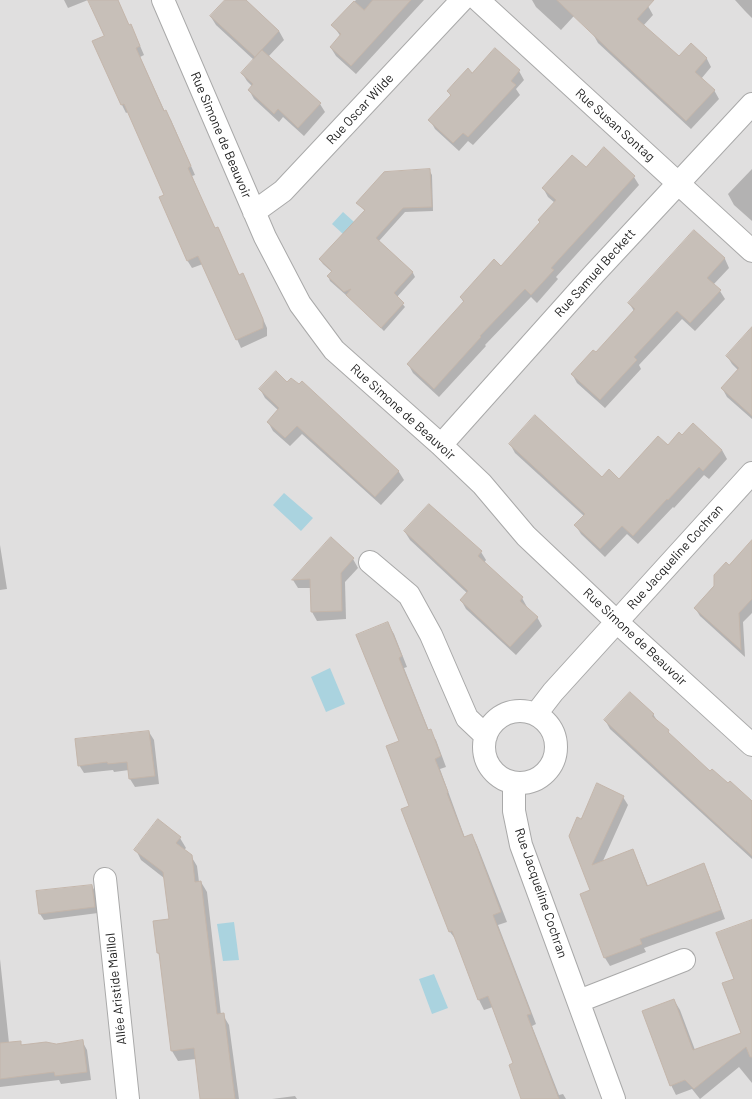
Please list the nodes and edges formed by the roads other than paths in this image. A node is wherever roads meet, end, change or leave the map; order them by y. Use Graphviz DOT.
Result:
graph roads {
  1 [pos="163,0"];
  2 [pos="462,0"];
  3 [pos="478,0"];
  4 [pos="752,104"];
  5 [pos="678,183"];
  6 [pos="254,212"];
  7 [pos="752,251"];
  8 [pos="441,445"];
  9 [pos="752,473"];
  10 [pos="370,562"];
  11 [pos="617,622"];
  12 [pos="536,714"];
  13 [pos="486,736"];
  14 [pos="752,745"];
  15 [pos="514,783"];
  16 [pos="105,879"];
  17 [pos="684,960"];
  18 [pos="579,1001"];
  19 [pos="128,1099"];
  20 [pos="614,1099"];
  1 -- 6 [label="street, Rue Simone de Beauvoir"];
  2 -- 6 [label="street, Rue Oscar Wilde"];
  3 -- 5 [label="street, Rue Susan Sontag"];
  4 -- 5 [label="street, Rue Samuel Beckett"];
  5 -- 7 [label="street, Rue Susan Sontag"];
  5 -- 8 [label="street, Rue Samuel Beckett"];
  6 -- 8 [label="street, Rue Simone de Beauvoir"];
  8 -- 11 [label="street, Rue Simone de Beauvoir"];
  9 -- 11 [label="street, Rue Jacqueline Cochran"];
  10 -- 13 [label="street"];
  11 -- 12 [label="street, Rue Jacqueline Cochran"];
  11 -- 14 [label="street, Rue Simone de Beauvoir"];
  12 -- 13 [label="street"];
  12 -- 15 [label="street"];
  13 -- 15 [label="street"];
  15 -- 18 [label="street, Rue Jacqueline Cochran"];
  16 -- 19 [label="street, Allée Aristide Maillol"];
  17 -- 18 [label="street"];
  18 -- 20 [label="street, Rue Jacqueline Cochran"];
}
